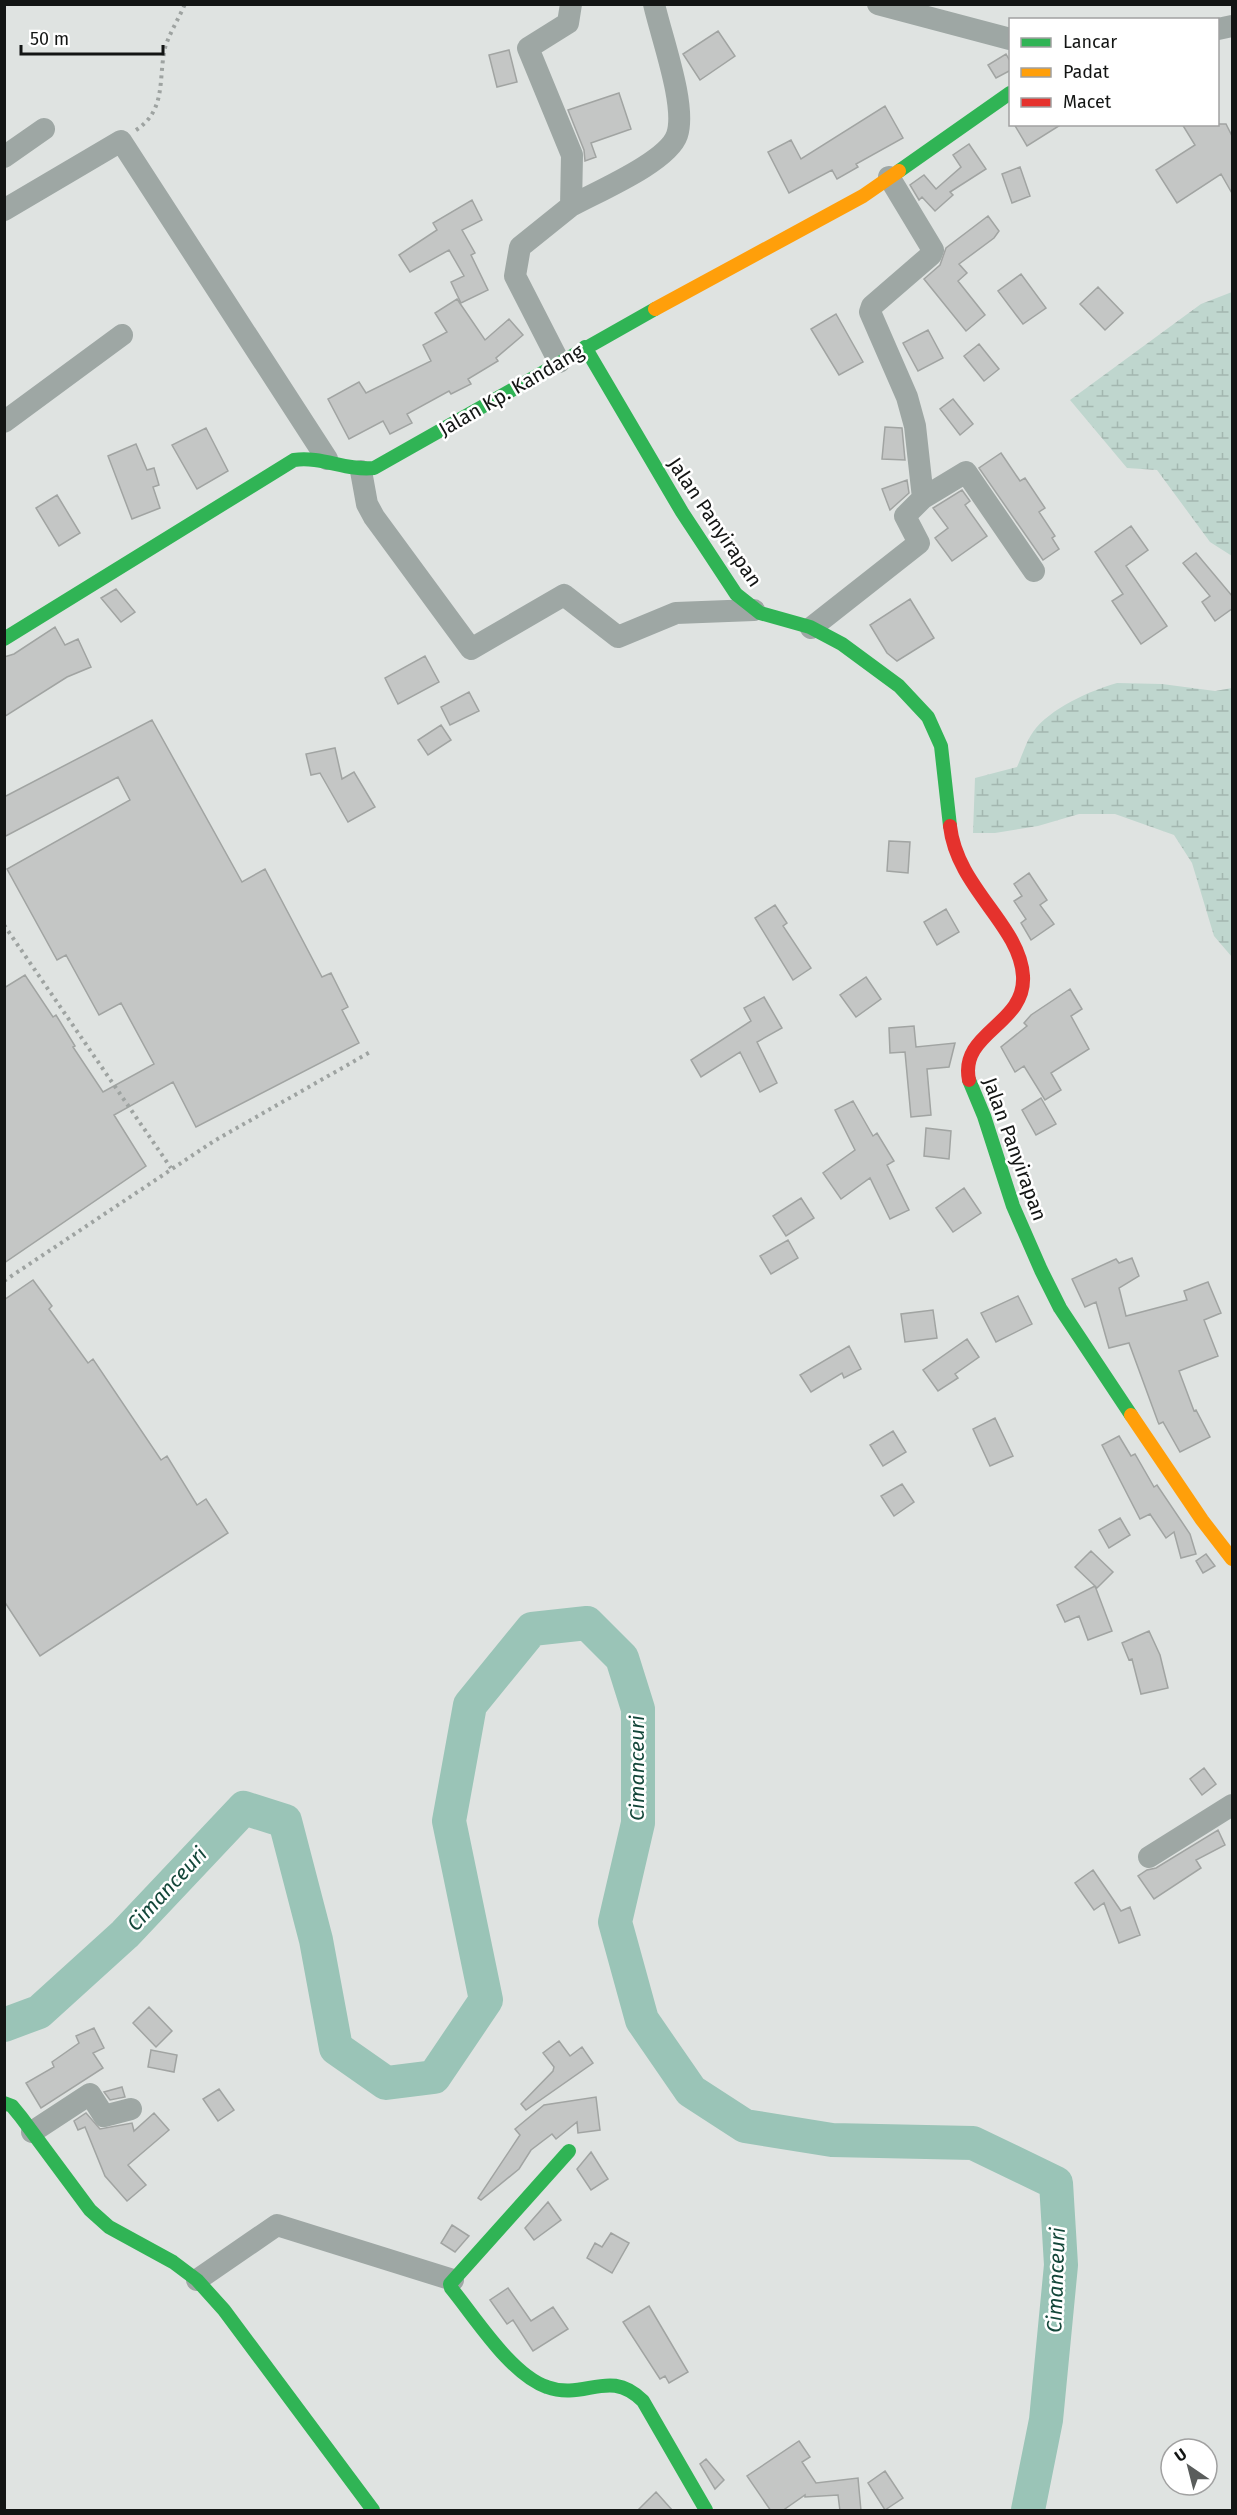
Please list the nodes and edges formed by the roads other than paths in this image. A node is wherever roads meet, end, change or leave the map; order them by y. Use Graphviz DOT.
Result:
graph roads {
  1 [pos="571,4"];
  2 [pos="654,4"];
  3 [pos="878,4"];
  4 [pos="931,12"];
  5 [pos="1009,38"];
  6 [pos="1009,94"];
  7 [pos="44,129"];
  8 [pos="4,156"];
  9 [pos="889,177"];
  10 [pos="571,206"];
  11 [pos="4,210"];
  12 [pos="122,335"];
  13 [pos="585,347"];
  14 [pos="559,362"];
  15 [pos="4,422"];
  16 [pos="327,459"];
  17 [pos="361,471"];
  18 [pos="923,498"];
  19 [pos="1034,571"];
  20 [pos="754,610"];
  21 [pos="812,628"];
  22 [pos="4,639"];
  23 [pos="1233,1559"];
  24 [pos="1233,1805"];
  25 [pos="1149,1857"];
  26 [pos="4,2103"];
  27 [pos="131,2109"];
  28 [pos="32,2132"];
  29 [pos="569,2151"];
  30 [pos="197,2280"];
  31 [pos="453,2280"];
  32 [pos="373,2511"];
  33 [pos="706,2511"];
  1 -- 10 [label="street"];
  2 -- 10 [label="street"];
  3 -- 4 [label="street"];
  4 -- 5 [label="street"];
  6 -- 9 [label="street, Jalan Kp. Kandang"];
  7 -- 8 [label="street"];
  9 -- 13 [label="street, Jalan Kp. Kandang"];
  9 -- 18 [label="street"];
  10 -- 14 [label="street"];
  11 -- 16 [label="street"];
  12 -- 15 [label="street"];
  13 -- 14 [label="street, Jalan Kp. Kandang"];
  13 -- 20 [label="street, Jalan Panyirapan"];
  14 -- 17 [label="street, Jalan Kp. Kandang"];
  16 -- 17 [label="street"];
  16 -- 22 [label="street"];
  17 -- 20 [label="street"];
  18 -- 19 [label="street"];
  18 -- 21 [label="street"];
  20 -- 21 [label="street, Jalan Panyirapan"];
  21 -- 23 [label="street, Jalan Panyirapan"];
  24 -- 25 [label="street"];
  26 -- 28 [label="street"];
  27 -- 28 [label="street"];
  28 -- 30 [label="street"];
  29 -- 31 [label="street"];
  30 -- 31 [label="street"];
  30 -- 32 [label="street"];
  31 -- 33 [label="street"];
}
